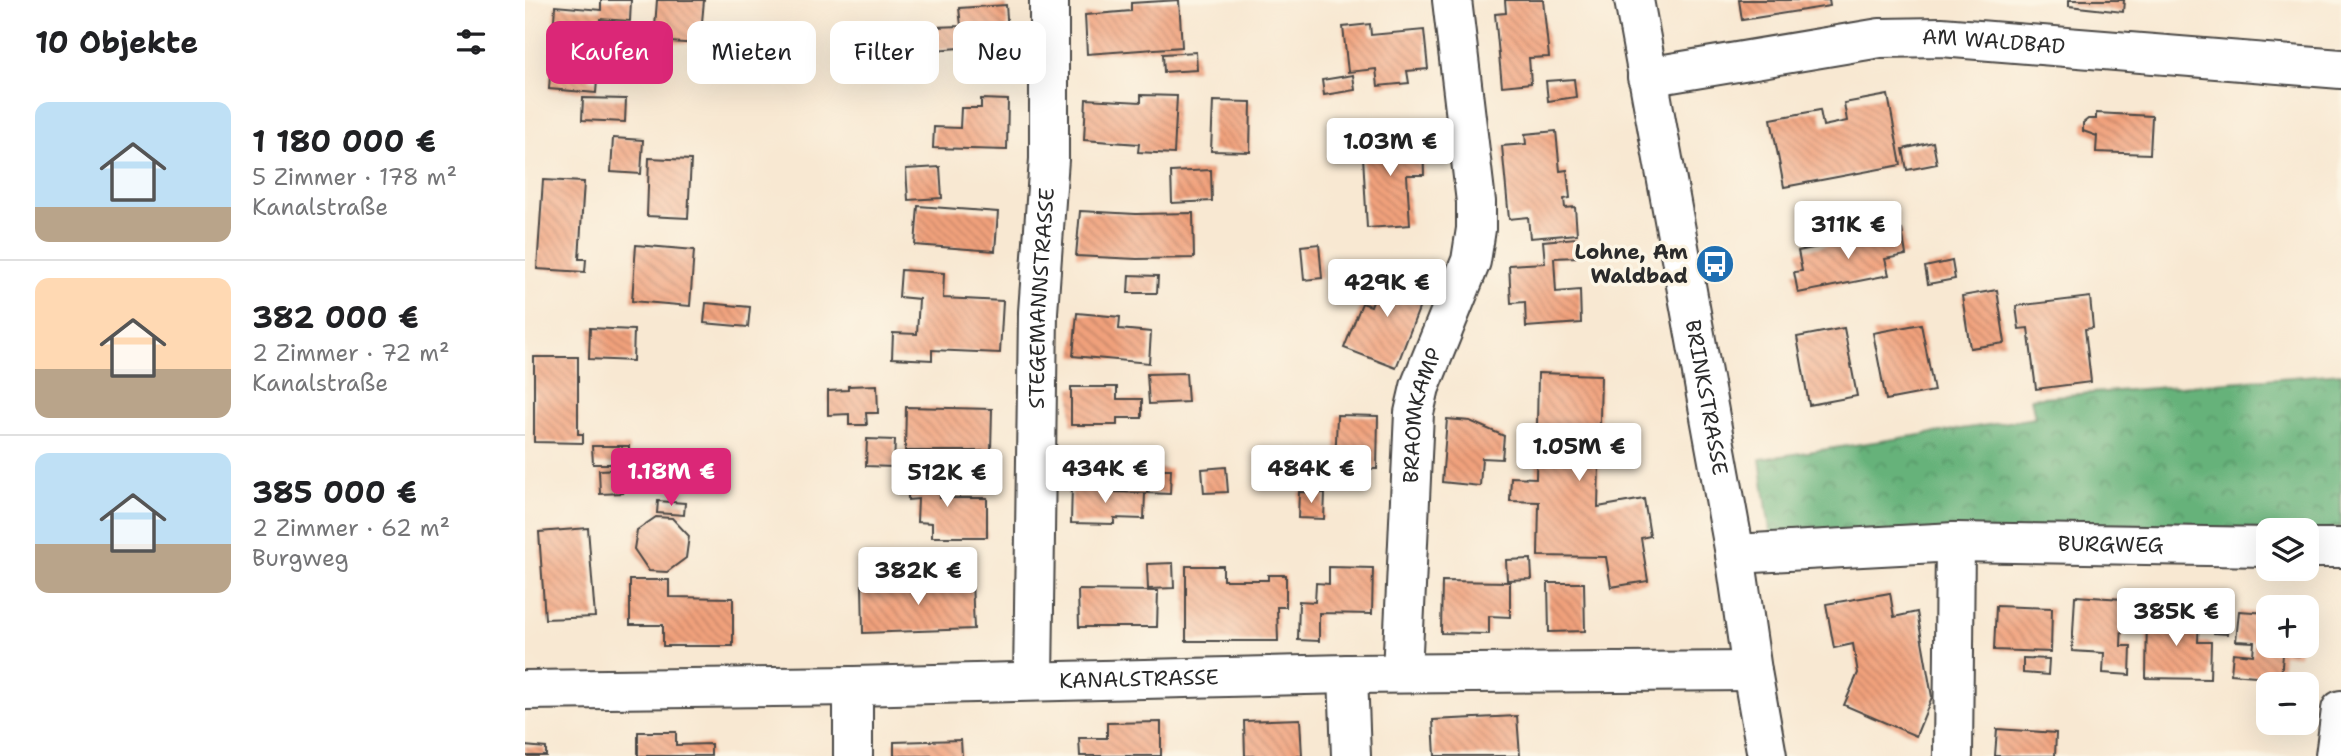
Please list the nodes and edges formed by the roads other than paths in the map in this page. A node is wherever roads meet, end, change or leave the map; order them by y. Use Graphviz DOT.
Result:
graph roads {
  1 [pos="1049,0"];
  2 [pos="1452,0"];
  3 [pos="1634,0"];
  4 [pos="2341,69"];
  5 [pos="1647,77"];
  6 [pos="1955,542"];
  7 [pos="2256,547"];
  8 [pos="2319,548"];
  9 [pos="2341,548"];
  10 [pos="1735,554"];
  11 [pos="1752,671"];
  12 [pos="1402,673"];
  13 [pos="1347,674"];
  14 [pos="1033,681"];
  15 [pos="853,686"];
  16 [pos="525,690"];
  17 [pos="2341,710"];
  18 [pos="853,756"];
  19 [pos="1351,756"];
  20 [pos="1767,756"];
  21 [pos="1952,756"];
  22 [pos="2335,756"];
  1 -- 14 [label="street, STEGEMANNSTRASSE"];
  2 -- 12 [label="street, BRAOMKAMP"];
  3 -- 5 [label="street, BRINKSTRASSE"];
  4 -- 5 [label="street, AM WALDBAD"];
  5 -- 10 [label="street, BRINKSTRASSE"];
  6 -- 7 [label="street, BURGWEG"];
  6 -- 10 [label="street, BURGWEG"];
  6 -- 21 [label="street"];
  8 -- 9 [label="street"];
  10 -- 11 [label="street, BRINKSTRASSE"];
  11 -- 12 [label="street, KANALSTRASSE"];
  11 -- 20 [label="street, BRINKSTRASSE"];
  12 -- 13 [label="street, KANALSTRASSE"];
  13 -- 14 [label="street, KANALSTRASSE"];
  13 -- 19 [label="street"];
  14 -- 15 [label="street, KANALSTRASSE"];
  15 -- 16 [label="street, KANALSTRASSE"];
  15 -- 18 [label="street"];
  17 -- 22 [label="street"];
}
